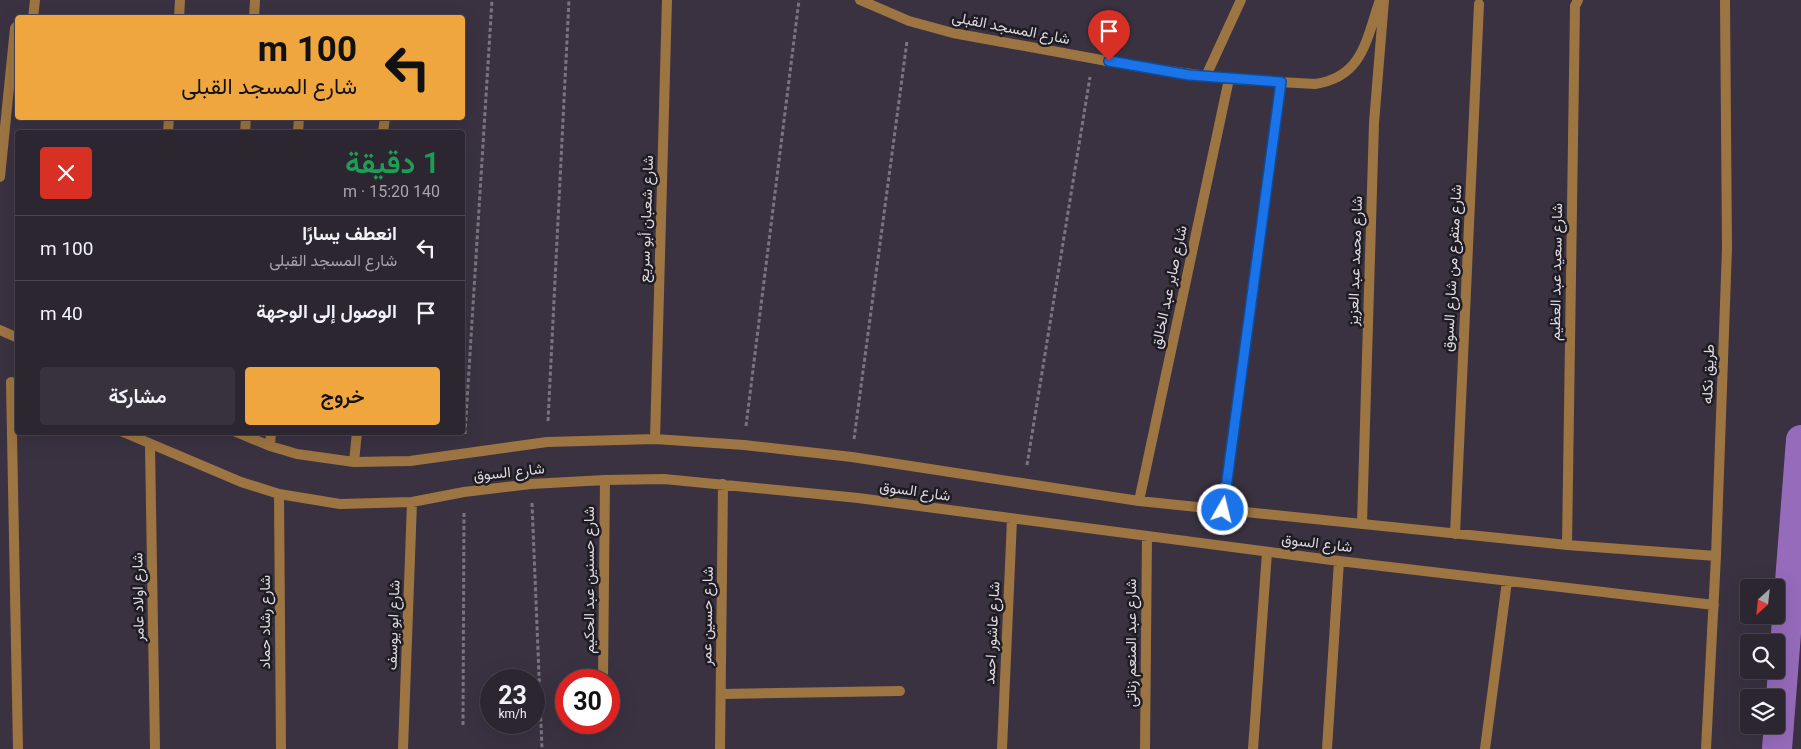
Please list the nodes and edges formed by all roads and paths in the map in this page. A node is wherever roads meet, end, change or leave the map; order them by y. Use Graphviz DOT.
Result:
graph roads {
  1 [pos="35,0"];
  2 [pos="180,0"];
  3 [pos="255,0"];
  4 [pos="492,0"];
  5 [pos="569,0"];
  6 [pos="667,0"];
  7 [pos="799,0"];
  8 [pos="860,0"];
  9 [pos="1241,0"];
  10 [pos="1380,0"];
  11 [pos="1384,0"];
  12 [pos="1578,0"];
  13 [pos="1725,0"];
  14 [pos="1479,4"];
  15 [pos="33,15"];
  16 [pos="179,15"];
  17 [pos="254,15"];
  18 [pos="909,21"];
  19 [pos="15,28"];
  20 [pos="1093,58"];
  21 [pos="1206,76"];
  22 [pos="1228,79"];
  23 [pos="1281,82"];
  24 [pos="0,177"];
  25 [pos="0,330"];
  26 [pos="15,337"];
  27 [pos="0,377"];
  28 [pos="14,384"];
  29 [pos="129,435"];
  30 [pos="243,435"];
  31 [pos="271,435"];
  32 [pos="357,435"];
  33 [pos="655,439"];
  34 [pos="547,442"];
  35 [pos="150,445"];
  36 [pos="744,445"];
  37 [pos="270,446"];
  38 [pos="464,453"];
  39 [pos="852,457"];
  40 [pos="354,462"];
  41 [pos="605,480"];
  42 [pos="1024,483"];
  43 [pos="531,484"];
  44 [pos="723,484"];
  45 [pos="464,492"];
  46 [pos="279,494"];
  47 [pos="1139,501"];
  48 [pos="412,502"];
  49 [pos="1223,510"];
  50 [pos="1012,519"];
  51 [pos="1362,524"];
  52 [pos="1455,534"];
  53 [pos="1146,536"];
  54 [pos="1567,545"];
  55 [pos="1267,552"];
  56 [pos="1716,556"];
  57 [pos="1339,561"];
  58 [pos="1507,581"];
  59 [pos="1714,605"];
  60 [pos="603,669"];
  61 [pos="900,691"];
  62 [pos="721,694"];
  63 [pos="463,726"];
  64 [pos="18,749"];
  65 [pos="155,749"];
  66 [pos="281,749"];
  67 [pos="403,749"];
  68 [pos="542,749"];
  69 [pos="720,749"];
  70 [pos="1002,749"];
  71 [pos="1145,749"];
  72 [pos="1253,749"];
  73 [pos="1327,749"];
  74 [pos="1485,749"];
  75 [pos="1706,749"];
  1 -- 15 [label="street"];
  2 -- 16 [label="street"];
  3 -- 17 [label="street"];
  4 -- 38 [label="path"];
  5 -- 34 [label="path"];
  6 -- 33 [label="street, شارع شعبان أبو سريع"];
  7 -- 36 [label="path"];
  8 -- 18 [label="street, شارع المسجد القبلى"];
  9 -- 21 [label="street"];
  10 -- 23 [label="street, شارع المسجد القبلى"];
  11 -- 51 [label="street, شارع محمد عبد العزيز"];
  12 -- 54 [label="street, شارع سعيد عبد العظيم"];
  13 -- 56 [label="street, طريق نكله"];
  14 -- 52 [label="street, شارع متفرع من شارع السوق"];
  18 -- 20 [label="street, شارع المسجد القبلى"];
  18 -- 39 [label="path"];
  19 -- 24 [label="street"];
  20 -- 21 [label="street, شارع المسجد القبلى"];
  20 -- 42 [label="path"];
  21 -- 22 [label="street, شارع المسجد القبلى"];
  22 -- 23 [label="street, شارع المسجد القبلى"];
  22 -- 47 [label="street, شارع صابر عبد الخالق"];
  23 -- 49 [label="street"];
  25 -- 26 [label="street"];
  27 -- 28 [label="street"];
  28 -- 64 [label="street"];
  29 -- 35 [label="street, شارع السوق"];
  30 -- 37 [label="street, شارع السوق"];
  31 -- 37 [label="street"];
  32 -- 40 [label="street"];
  33 -- 34 [label="street, شارع السوق"];
  33 -- 36 [label="street, شارع السوق"];
  34 -- 38 [label="street, شارع السوق"];
  35 -- 46 [label="street, شارع السوق"];
  35 -- 65 [label="street, شارع اولاد عامر"];
  36 -- 39 [label="street, شارع السوق"];
  37 -- 40 [label="street, شارع السوق"];
  38 -- 40 [label="street, شارع السوق"];
  39 -- 42 [label="street, شارع السوق"];
  41 -- 43 [label="street, شارع السوق"];
  41 -- 44 [label="street, شارع السوق"];
  41 -- 60 [label="street, شارع حسنين عبد الحكيم"];
  42 -- 47 [label="street, شارع السوق"];
  43 -- 45 [label="street, شارع السوق"];
  43 -- 68 [label="path"];
  44 -- 50 [label="street, شارع السوق"];
  44 -- 62 [label="street, شارع حسين عمر"];
  45 -- 48 [label="street, شارع السوق"];
  45 -- 63 [label="path"];
  46 -- 48 [label="street, شارع السوق"];
  46 -- 66 [label="street, شارع رشاد حماد"];
  47 -- 49 [label="street, شارع السوق"];
  48 -- 67 [label="street, شارع ابو يوسف"];
  49 -- 51 [label="street, شارع السوق"];
  50 -- 53 [label="street, شارع السوق"];
  50 -- 70 [label="street, شارع عاشور احمد"];
  51 -- 52 [label="street, شارع السوق"];
  52 -- 54 [label="street, شارع السوق"];
  53 -- 55 [label="street, شارع السوق"];
  53 -- 71 [label="street, شارع عبد المنعم زناتى"];
  54 -- 56 [label="street, شارع السوق"];
  55 -- 57 [label="street, شارع السوق"];
  55 -- 72 [label="street"];
  56 -- 59 [label="street, طريق نكله"];
  57 -- 58 [label="street, شارع السوق"];
  57 -- 73 [label="street"];
  58 -- 59 [label="street, شارع السوق"];
  58 -- 74 [label="street"];
  59 -- 75 [label="street, طريق نكله"];
  61 -- 62 [label="street"];
  62 -- 69 [label="street, شارع حسين عمر"];
}
